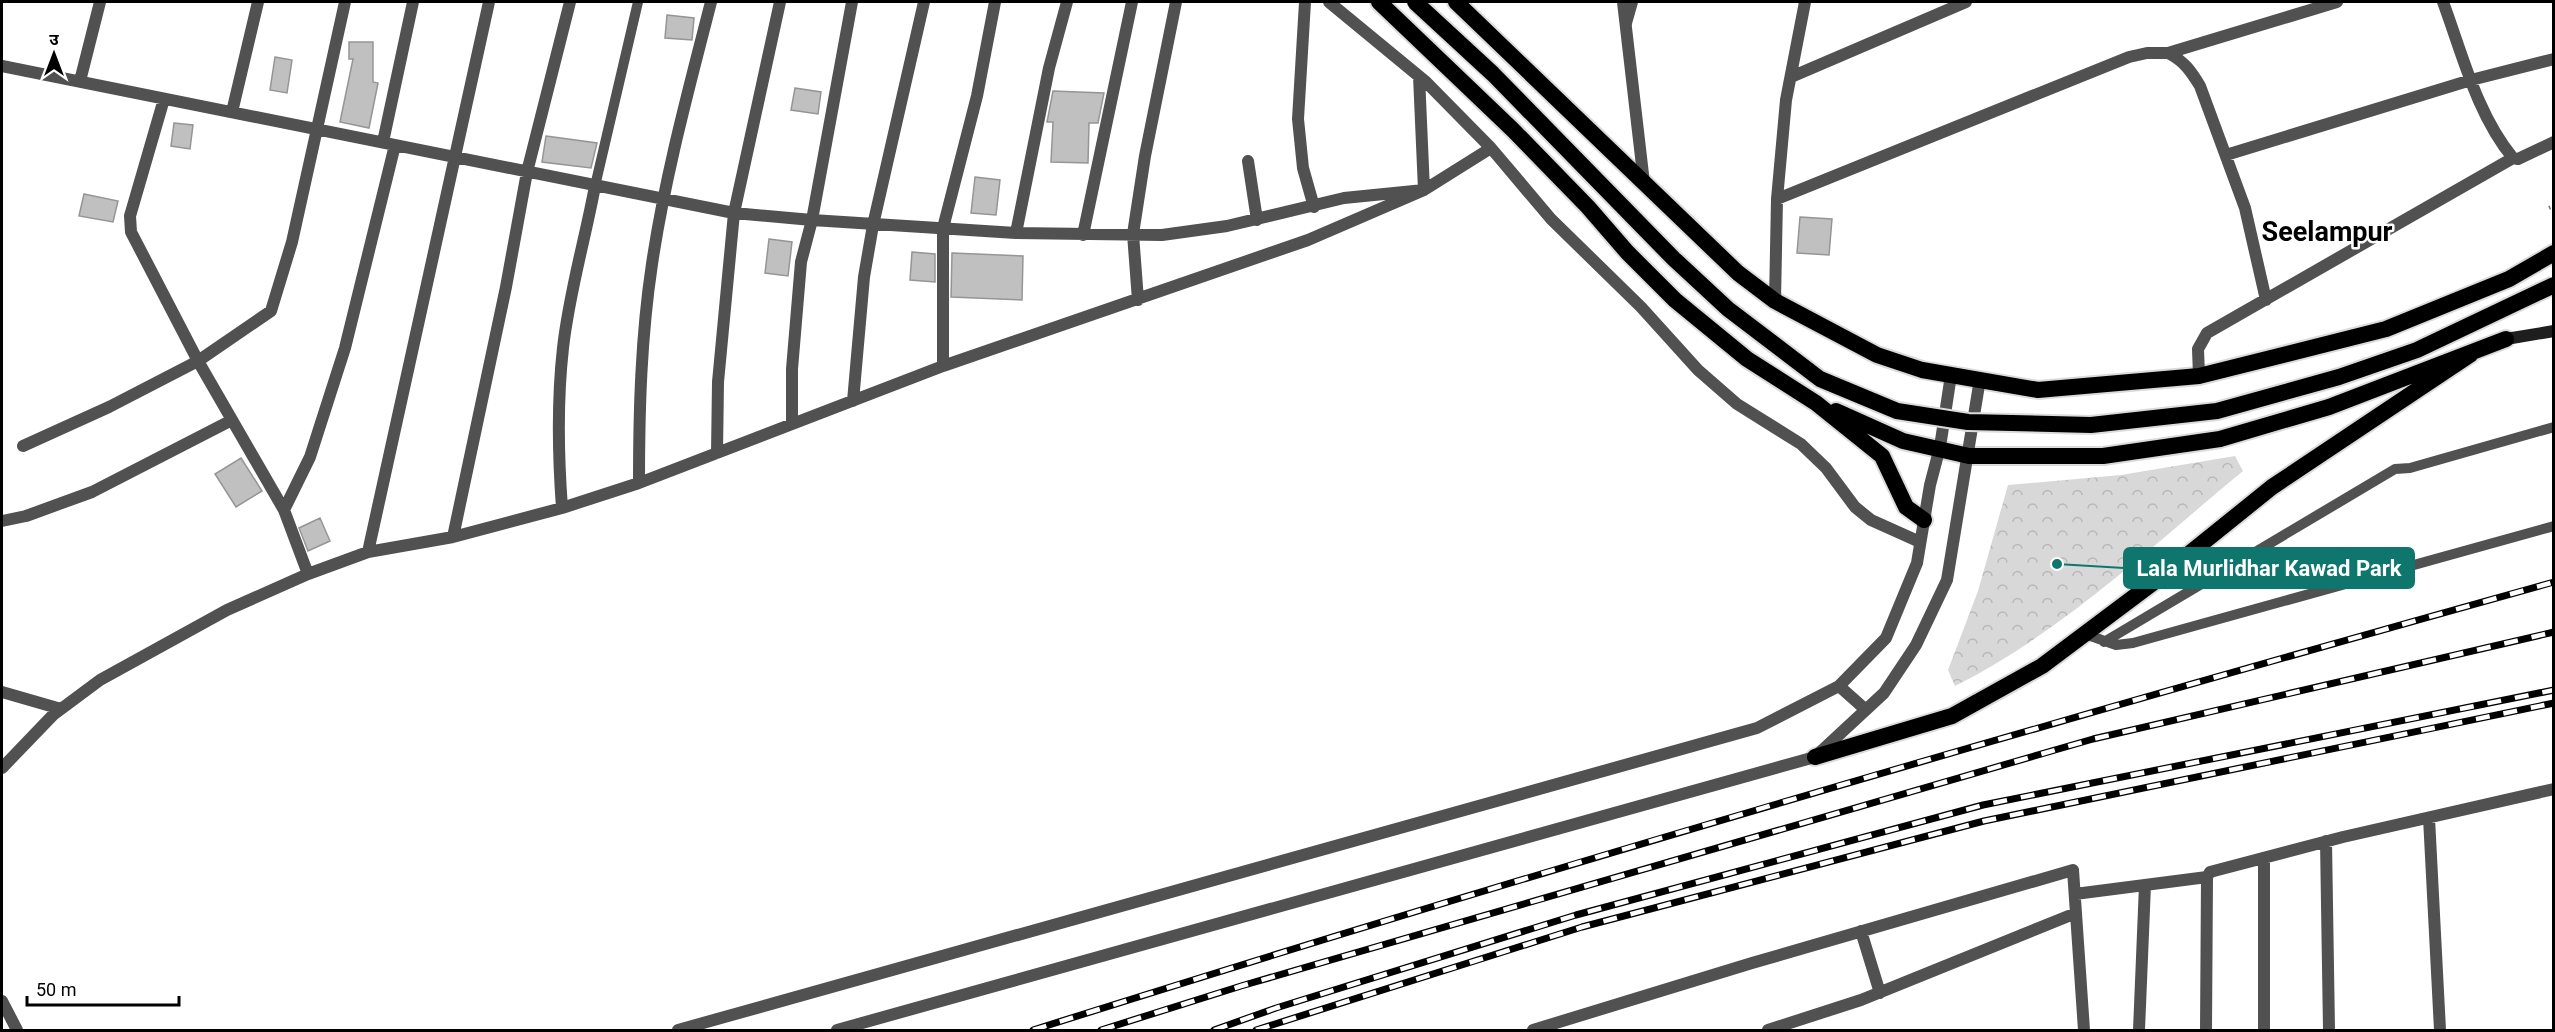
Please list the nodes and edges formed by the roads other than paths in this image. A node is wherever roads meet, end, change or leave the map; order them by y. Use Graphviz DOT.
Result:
graph roads {
  1 [pos="100,2"];
  2 [pos="258,2"];
  3 [pos="345,2"];
  4 [pos="413,2"];
  5 [pos="489,2"];
  6 [pos="570,2"];
  7 [pos="638,2"];
  8 [pos="711,2"];
  9 [pos="780,2"];
  10 [pos="852,2"];
  11 [pos="924,2"];
  12 [pos="995,2"];
  13 [pos="1067,2"];
  14 [pos="1132,2"];
  15 [pos="1176,2"];
  16 [pos="1305,2"];
  17 [pos="1329,2"];
  18 [pos="1379,2"];
  19 [pos="1415,2"];
  20 [pos="1458,2"];
  21 [pos="1623,2"];
  22 [pos="1632,2"];
  23 [pos="1805,2"];
  24 [pos="1966,2"];
  25 [pos="2337,2"];
  26 [pos="2443,2"];
  27 [pos="1625,24"];
  28 [pos="2168,53"];
  29 [pos="2553,59"];
  30 [pos="2,66"];
  31 [pos="1419,76"];
  32 [pos="1791,77"];
  33 [pos="2471,80"];
  34 [pos="80,81"];
  35 [pos="164,99"];
  36 [pos="232,112"];
  37 [pos="318,129"];
  38 [pos="2553,142"];
  39 [pos="389,143"];
  40 [pos="1491,148"];
  41 [pos="2226,155"];
  42 [pos="454,157"];
  43 [pos="2513,158"];
  44 [pos="1248,161"];
  45 [pos="527,172"];
  46 [pos="1644,183"];
  47 [pos="595,186"];
  48 [pos="1424,190"];
  49 [pos="664,197"];
  50 [pos="1777,199"];
  51 [pos="1314,207"];
  52 [pos="734,213"];
  53 [pos="812,220"];
  54 [pos="1257,220"];
  55 [pos="873,225"];
  56 [pos="943,228"];
  57 [pos="1016,232"];
  58 [pos="1132,234"];
  59 [pos="1083,235"];
  60 [pos="2553,253"];
  61 [pos="2553,285"];
  62 [pos="1138,300"];
  63 [pos="2266,300"];
  64 [pos="1775,301"];
  65 [pos="2553,331"];
  66 [pos="2505,339"];
  67 [pos="2471,354"];
  68 [pos="198,361"];
  69 [pos="943,366"];
  70 [pos="1951,375"];
  71 [pos="2199,376"];
  72 [pos="1980,379"];
  73 [pos="854,401"];
  74 [pos="1816,403"];
  75 [pos="232,420"];
  76 [pos="792,422"];
  77 [pos="2553,427"];
  78 [pos="23,446"];
  79 [pos="1940,447"];
  80 [pos="717,453"];
  81 [pos="1969,456"];
  82 [pos="639,483"];
  83 [pos="562,508"];
  84 [pos="284,510"];
  85 [pos="2,520"];
  86 [pos="1924,520"];
  87 [pos="2553,526"];
  88 [pos="453,537"];
  89 [pos="1920,542"];
  90 [pos="368,552"];
  91 [pos="308,574"];
  92 [pos="2085,634"];
  93 [pos="2104,642"];
  94 [pos="1839,686"];
  95 [pos="2,692"];
  96 [pos="61,709"];
  97 [pos="1866,710"];
  98 [pos="1815,757"];
  99 [pos="2,768"];
  100 [pos="2553,789"];
  101 [pos="2429,818"];
  102 [pos="2326,841"];
  103 [pos="2264,858"];
  104 [pos="2207,877"];
  105 [pos="2145,885"];
  106 [pos="2075,894"];
  107 [pos="2076,913"];
  108 [pos="1861,931"];
  109 [pos="1880,993"];
  110 [pos="2,1000"];
  111 [pos="17,1030"];
  112 [pos="678,1030"];
  113 [pos="837,1030"];
  114 [pos="1533,1030"];
  115 [pos="1768,1030"];
  116 [pos="2084,1030"];
  117 [pos="2139,1030"];
  118 [pos="2206,1030"];
  119 [pos="2264,1030"];
  120 [pos="2329,1030"];
  121 [pos="2440,1030"];
  1 -- 34 [label="street"];
  2 -- 36 [label="street"];
  3 -- 37 [label="street"];
  4 -- 39 [label="street"];
  5 -- 42 [label="street"];
  6 -- 45 [label="street"];
  7 -- 47 [label="lane"];
  8 -- 49 [label="street"];
  9 -- 52 [label="street"];
  10 -- 53 [label="street"];
  11 -- 55 [label="street"];
  12 -- 56 [label="street"];
  13 -- 57 [label="street"];
  14 -- 59 [label="street"];
  15 -- 58 [label="street"];
  16 -- 51 [label="street"];
  17 -- 31 [label="street"];
  18 -- 74 [label="highway"];
  19 -- 61 [label="highway, bridge"];
  20 -- 46 [label="highway"];
  21 -- 27 [label="street"];
  22 -- 27 [label="street"];
  23 -- 32 [label="street"];
  24 -- 32 [label="street"];
  25 -- 28 [label="street"];
  26 -- 33 [label="street"];
  27 -- 46 [label="street"];
  28 -- 41 [label="street"];
  28 -- 50 [label="street"];
  29 -- 33 [label="street"];
  30 -- 34 [label="street"];
  31 -- 40 [label="street"];
  31 -- 48 [label="street"];
  32 -- 50 [label="street"];
  33 -- 41 [label="street"];
  33 -- 43 [label="street"];
  34 -- 35 [label="street"];
  35 -- 36 [label="street"];
  35 -- 68 [label="street"];
  36 -- 37 [label="street"];
  37 -- 39 [label="street"];
  37 -- 68 [label="street"];
  38 -- 43 [label="street"];
  39 -- 42 [label="street"];
  39 -- 84 [label="street"];
  40 -- 48 [label="street"];
  40 -- 89 [label="street"];
  41 -- 63 [label="street"];
  42 -- 45 [label="street"];
  42 -- 90 [label="street"];
  43 -- 63 [label="street"];
  44 -- 54 [label="street"];
  45 -- 47 [label="street"];
  45 -- 88 [label="street"];
  46 -- 64 [label="highway"];
  47 -- 49 [label="street"];
  47 -- 83 [label="street"];
  48 -- 51 [label="street"];
  48 -- 62 [label="street"];
  49 -- 52 [label="street"];
  49 -- 82 [label="street"];
  50 -- 64 [label="street"];
  51 -- 54 [label="street"];
  52 -- 53 [label="street"];
  52 -- 80 [label="street"];
  53 -- 55 [label="street"];
  53 -- 76 [label="street"];
  54 -- 58 [label="street"];
  55 -- 56 [label="street"];
  55 -- 73 [label="street"];
  56 -- 57 [label="street"];
  56 -- 69 [label="street"];
  57 -- 59 [label="street"];
  58 -- 59 [label="street"];
  58 -- 62 [label="street"];
  60 -- 71 [label="highway"];
  62 -- 69 [label="street"];
  63 -- 71 [label="street"];
  64 -- 70 [label="highway"];
  65 -- 66 [label="main road"];
  66 -- 67 [label="highway"];
  67 -- 81 [label="highway"];
  67 -- 92 [label="highway"];
  68 -- 75 [label="street"];
  68 -- 78 [label="street"];
  69 -- 73 [label="street"];
  70 -- 72 [label="highway"];
  70 -- 79 [label="street"];
  71 -- 72 [label="highway"];
  72 -- 81 [label="street"];
  73 -- 76 [label="street"];
  74 -- 79 [label="highway"];
  74 -- 86 [label="highway"];
  75 -- 84 [label="street"];
  75 -- 85 [label="street"];
  76 -- 80 [label="street"];
  77 -- 93 [label="lane"];
  79 -- 81 [label="highway"];
  79 -- 86 [label="street"];
  80 -- 82 [label="street"];
  81 -- 97 [label="street"];
  82 -- 83 [label="street"];
  83 -- 88 [label="street"];
  84 -- 91 [label="street"];
  86 -- 89 [label="street"];
  87 -- 93 [label="lane"];
  88 -- 90 [label="street"];
  89 -- 94 [label="street"];
  90 -- 91 [label="street"];
  91 -- 96 [label="street"];
  92 -- 93 [label="lane"];
  92 -- 98 [label="highway"];
  94 -- 97 [label="street"];
  94 -- 112 [label="street"];
  95 -- 96 [label="street"];
  96 -- 99 [label="street"];
  97 -- 98 [label="street"];
  98 -- 113 [label="street"];
  100 -- 101 [label="street"];
  101 -- 102 [label="street"];
  101 -- 121 [label="street"];
  102 -- 103 [label="street"];
  102 -- 120 [label="street"];
  103 -- 104 [label="street"];
  103 -- 119 [label="street"];
  104 -- 105 [label="street"];
  104 -- 118 [label="street"];
  105 -- 106 [label="street"];
  105 -- 117 [label="street"];
  106 -- 107 [label="street"];
  106 -- 108 [label="street"];
  107 -- 109 [label="street"];
  107 -- 116 [label="street"];
  108 -- 109 [label="street"];
  108 -- 114 [label="street"];
  109 -- 115 [label="street"];
  110 -- 111 [label="street"];
}
